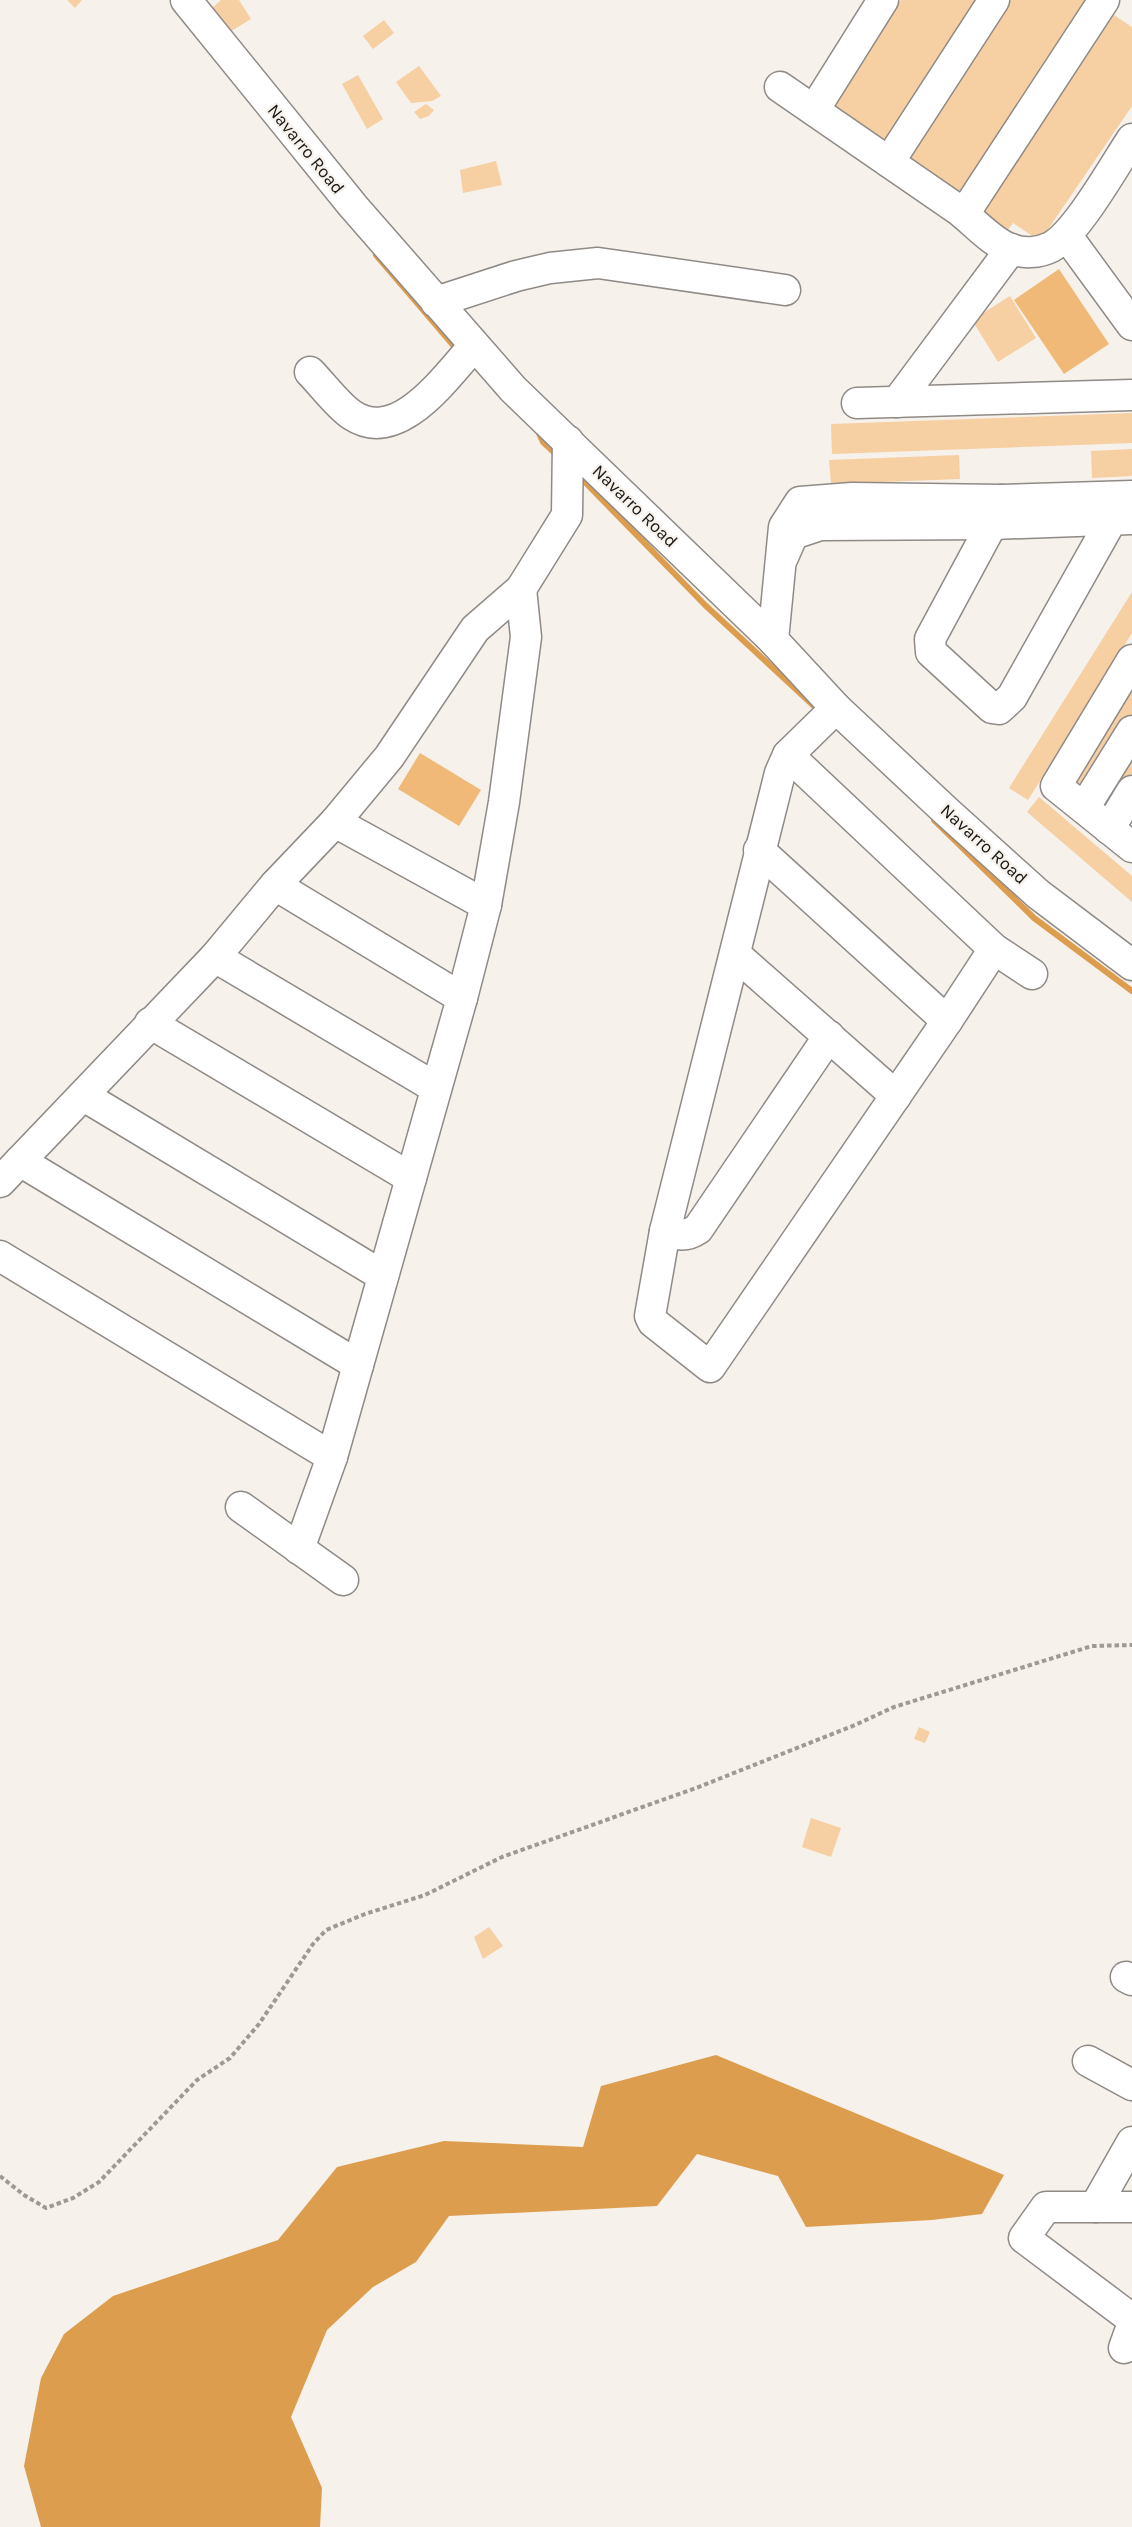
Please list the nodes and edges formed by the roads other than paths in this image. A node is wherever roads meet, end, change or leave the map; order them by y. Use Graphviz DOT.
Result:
graph roads {
  1 [pos="186,0"];
  2 [pos="884,0"];
  3 [pos="994,0"];
  4 [pos="1104,0"];
  5 [pos="780,87"];
  6 [pos="814,110"];
  7 [pos="1131,144"];
  8 [pos="889,162"];
  9 [pos="964,214"];
  10 [pos="1067,236"];
  11 [pos="1011,249"];
  12 [pos="785,290"];
  13 [pos="436,302"];
  14 [pos="1132,325"];
  15 [pos="466,354"];
  16 [pos="310,372"];
  17 [pos="1132,395"];
  18 [pos="897,402"];
  19 [pos="857,403"];
  20 [pos="568,458"];
  21 [pos="1132,496"];
  22 [pos="852,498"];
  23 [pos="997,512"];
  24 [pos="1121,520"];
  25 [pos="897,523"];
  26 [pos="780,564"];
  27 [pos="522,589"];
  28 [pos="773,640"];
  29 [pos="1132,660"];
  30 [pos="829,714"];
  31 [pos="1132,731"];
  32 [pos="788,755"];
  33 [pos="1132,791"];
  34 [pos="1084,808"];
  35 [pos="335,822"];
  36 [pos="1109,829"];
  37 [pos="1132,847"];
  38 [pos="759,850"];
  39 [pos="275,885"];
  40 [pos="486,904"];
  41 [pos="994,949"];
  42 [pos="736,955"];
  43 [pos="215,957"];
  44 [pos="1132,965"];
  45 [pos="1032,974"];
  46 [pos="462,998"];
  47 [pos="947,1021"];
  48 [pos="150,1023"];
  49 [pos="829,1036"];
  50 [pos="436,1088"];
  51 [pos="84,1096"];
  52 [pos="896,1096"];
  53 [pos="10,1171"];
  54 [pos="411,1178"];
  55 [pos="665,1232"];
  56 [pos="0,1256"];
  57 [pos="383,1276"];
  58 [pos="358,1365"];
  59 [pos="332,1457"];
  60 [pos="241,1507"];
  61 [pos="299,1549"];
  62 [pos="343,1580"];
  63 [pos="1089,2061"];
  64 [pos="1132,2085"];
  65 [pos="1132,2142"];
  66 [pos="1095,2207"];
  67 [pos="1132,2207"];
  68 [pos="1132,2319"];
  1 -- 13 [label="street, Navarro Road"];
  2 -- 6 [label="street"];
  3 -- 8 [label="street"];
  4 -- 9 [label="street"];
  5 -- 6 [label="street"];
  6 -- 8 [label="street"];
  7 -- 10 [label="street"];
  8 -- 9 [label="street"];
  9 -- 11 [label="street"];
  10 -- 11 [label="street"];
  10 -- 14 [label="street"];
  11 -- 18 [label="street"];
  12 -- 13 [label="street"];
  13 -- 15 [label="street, Navarro Road"];
  15 -- 16 [label="street"];
  15 -- 20 [label="street, Navarro Road"];
  17 -- 18 [label="street"];
  18 -- 19 [label="street"];
  20 -- 27 [label="street"];
  20 -- 28 [label="street, Navarro Road"];
  21 -- 23 [label="street"];
  22 -- 23 [label="street"];
  22 -- 25 [label="street"];
  22 -- 26 [label="street"];
  23 -- 24 [label="street"];
  23 -- 24 [label="street"];
  23 -- 25 [label="street"];
  25 -- 26 [label="street"];
  26 -- 28 [label="street"];
  27 -- 35 [label="street"];
  27 -- 40 [label="street"];
  28 -- 30 [label="street, Navarro Road"];
  29 -- 34 [label="street"];
  30 -- 32 [label="street"];
  30 -- 44 [label="street, Navarro Road"];
  31 -- 34 [label="street"];
  32 -- 38 [label="street"];
  32 -- 41 [label="street"];
  33 -- 36 [label="street"];
  34 -- 36 [label="street"];
  35 -- 39 [label="street"];
  35 -- 40 [label="street"];
  36 -- 37 [label="street"];
  38 -- 42 [label="street"];
  38 -- 47 [label="street"];
  39 -- 43 [label="street"];
  39 -- 46 [label="street"];
  40 -- 46 [label="street"];
  41 -- 45 [label="street"];
  41 -- 47 [label="street"];
  42 -- 49 [label="street"];
  42 -- 55 [label="street"];
  43 -- 48 [label="street"];
  43 -- 50 [label="street"];
  46 -- 50 [label="street"];
  47 -- 52 [label="street"];
  48 -- 51 [label="street"];
  48 -- 54 [label="street"];
  49 -- 52 [label="street"];
  49 -- 55 [label="street"];
  50 -- 54 [label="street"];
  51 -- 53 [label="street"];
  51 -- 57 [label="street"];
  52 -- 55 [label="street"];
  53 -- 58 [label="street"];
  54 -- 57 [label="street"];
  56 -- 59 [label="street"];
  57 -- 58 [label="street"];
  58 -- 59 [label="street"];
  59 -- 61 [label="street"];
  60 -- 61 [label="street"];
  61 -- 62 [label="street"];
  63 -- 64 [label="street"];
  65 -- 66 [label="street"];
  66 -- 67 [label="street"];
  66 -- 68 [label="street"];
}
